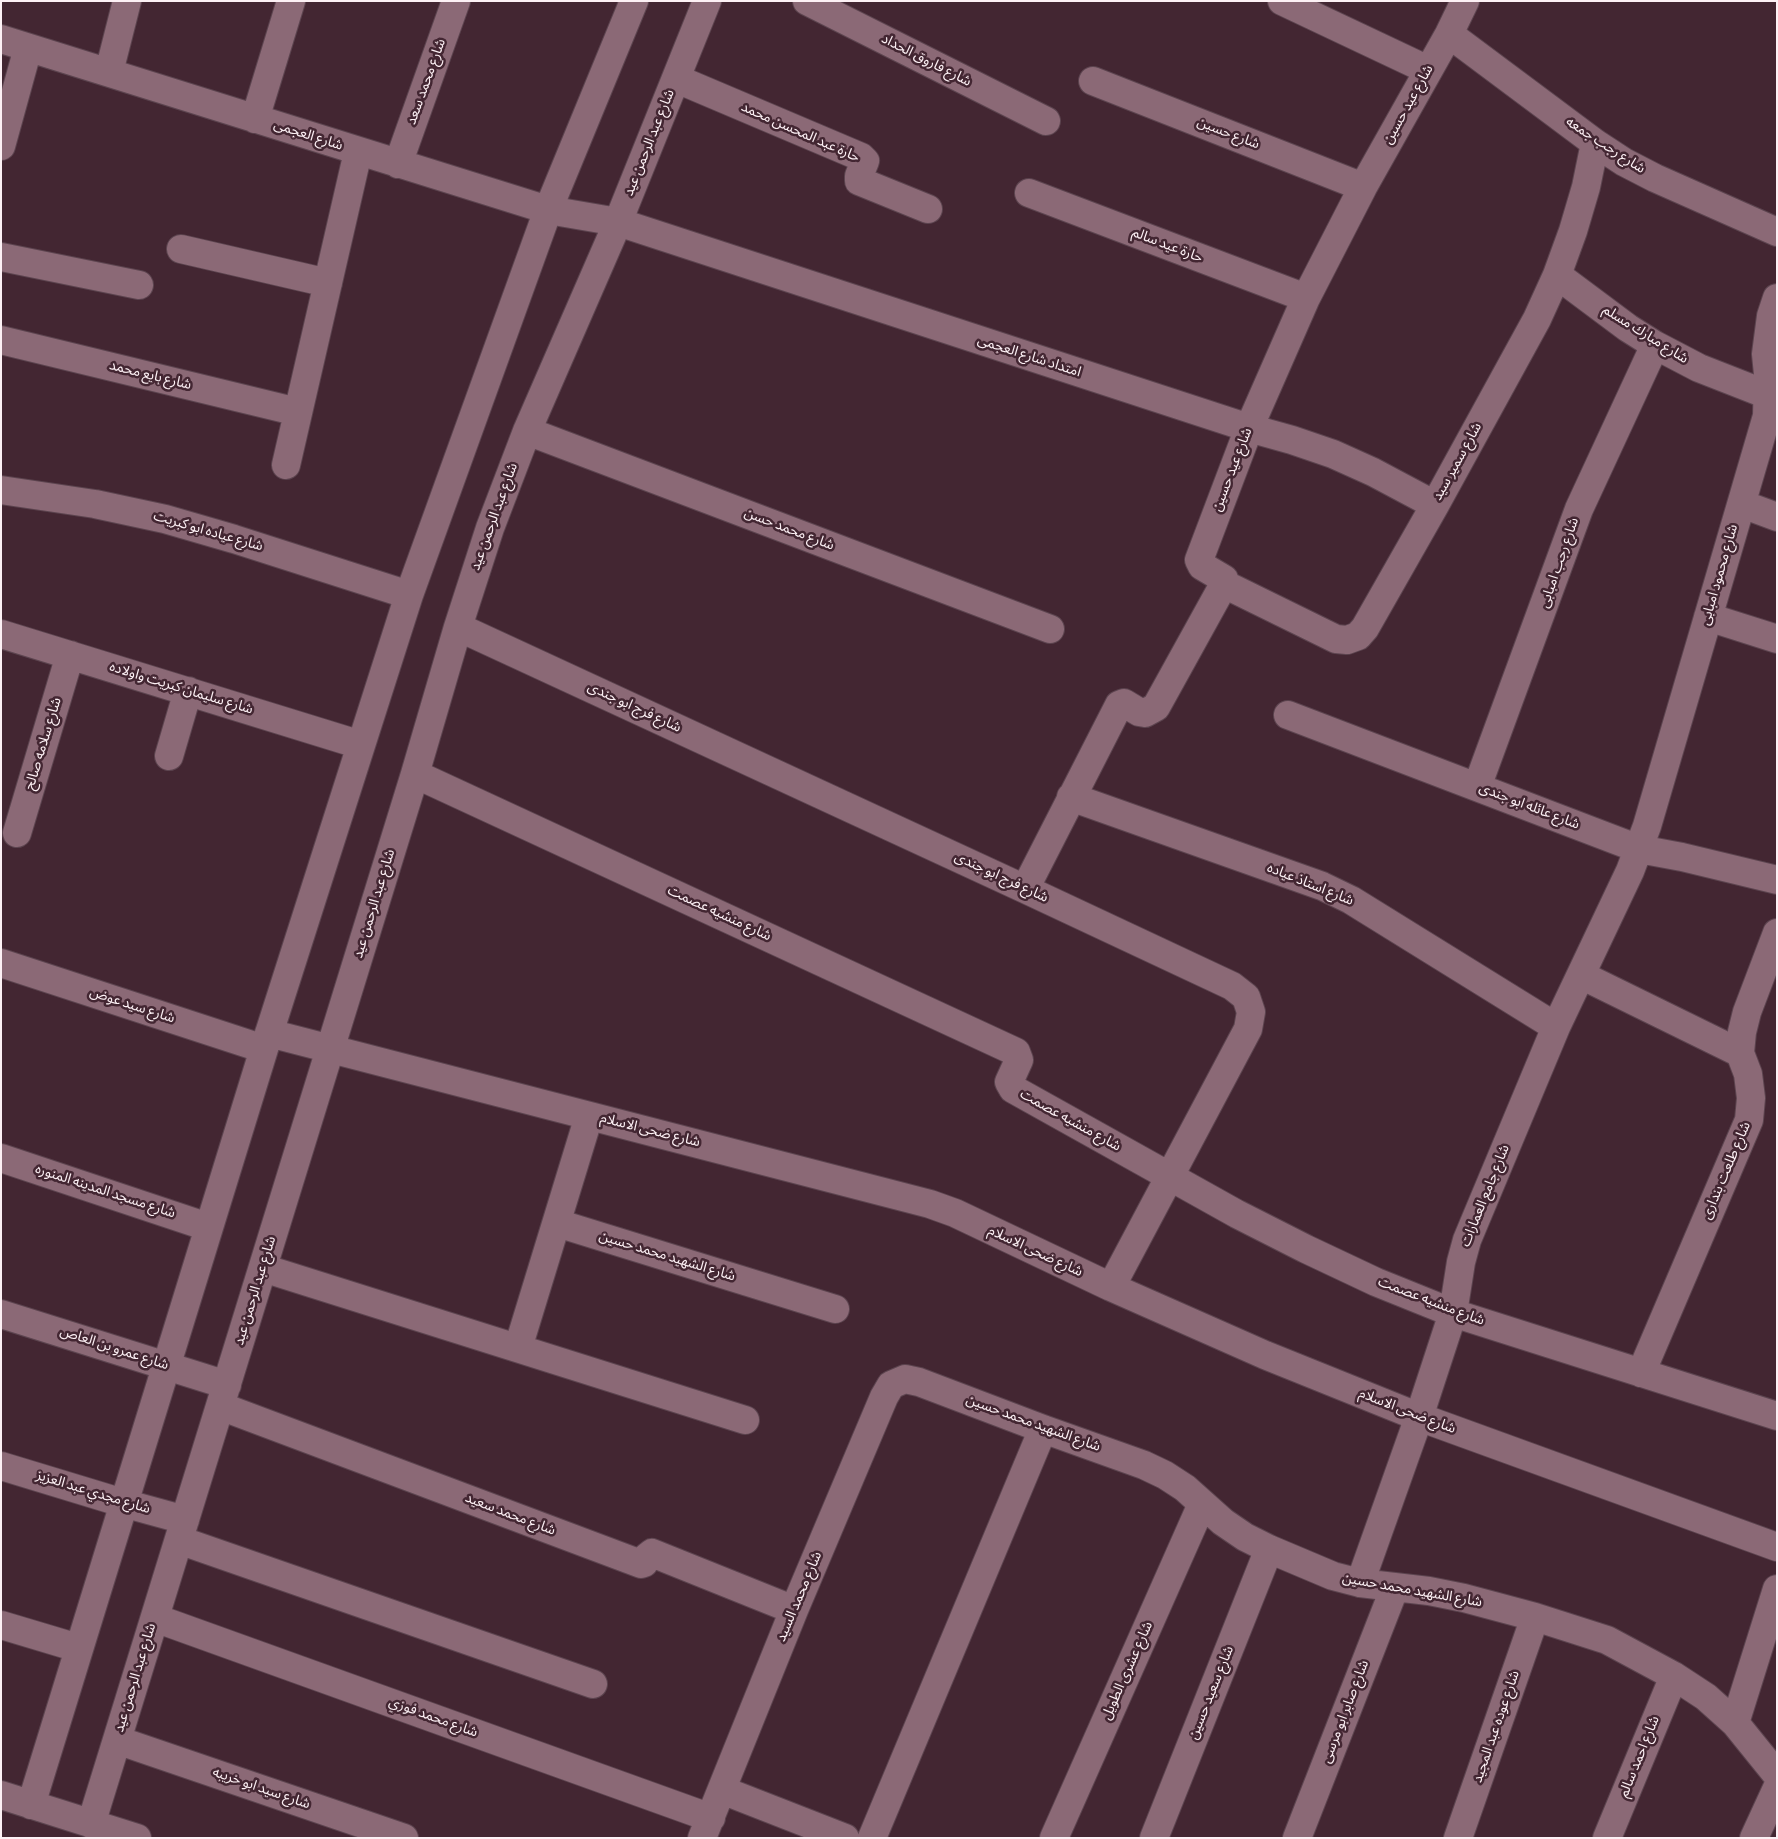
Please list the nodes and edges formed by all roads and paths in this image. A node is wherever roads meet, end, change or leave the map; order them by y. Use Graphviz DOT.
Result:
graph roads {
  1 [pos="128,1"];
  2 [pos="291,1"];
  3 [pos="456,1"];
  4 [pos="634,1"];
  5 [pos="707,1"];
  6 [pos="807,1"];
  7 [pos="1465,1"];
  8 [pos="1288,2"];
  9 [pos="1449,34"];
  10 [pos="1,39"];
  11 [pos="28,48"];
  12 [pos="1428,70"];
  13 [pos="109,72"];
  14 [pos="677,79"];
  15 [pos="1094,81"];
  16 [pos="255,119"];
  17 [pos="1046,121"];
  18 [pos="1595,143"];
  19 [pos="1,146"];
  20 [pos="358,152"];
  21 [pos="398,164"];
  22 [pos="1363,187"];
  23 [pos="1029,193"];
  24 [pos="928,208"];
  25 [pos="548,210"];
  26 [pos="618,222"];
  27 [pos="1777,232"];
  28 [pos="181,249"];
  29 [pos="1,257"];
  30 [pos="1557,275"];
  31 [pos="328,283"];
  32 [pos="139,285"];
  33 [pos="1306,298"];
  34 [pos="1777,298"];
  35 [pos="1,340"];
  36 [pos="1656,345"];
  37 [pos="1768,395"];
  38 [pos="298,412"];
  39 [pos="1249,428"];
  40 [pos="527,431"];
  41 [pos="286,465"];
  42 [pos="1,490"];
  43 [pos="1742,504"];
  44 [pos="1435,505"];
  45 [pos="1777,516"];
  46 [pos="1224,584"];
  47 [pos="409,595"];
  48 [pos="1708,617"];
  49 [pos="458,627"];
  50 [pos="1050,629"];
  51 [pos="1,634"];
  52 [pos="1777,639"];
  53 [pos="70,655"];
  54 [pos="188,692"];
  55 [pos="1288,715"];
  56 [pos="361,745"];
  57 [pos="169,756"];
  58 [pos="415,774"];
  59 [pos="1478,787"];
  60 [pos="1071,797"];
  61 [pos="17,833"];
  62 [pos="1639,849"];
  63 [pos="1777,880"];
  64 [pos="1025,889"];
  65 [pos="1777,933"];
  66 [pos="1,963"];
  67 [pos="1581,975"];
  68 [pos="1769,977"];
  69 [pos="1556,1027"];
  70 [pos="266,1041"];
  71 [pos="330,1049"];
  72 [pos="1740,1053"];
  73 [pos="589,1116"];
  74 [pos="1,1158"];
  75 [pos="1170,1177"];
  76 [pos="557,1223"];
  77 [pos="208,1227"];
  78 [pos="263,1268"];
  79 [pos="1111,1287"];
  80 [pos="835,1309"];
  81 [pos="1,1314"];
  82 [pos="1453,1314"];
  83 [pos="518,1348"];
  84 [pos="165,1366"];
  85 [pos="1641,1373"];
  86 [pos="919,1382"];
  87 [pos="223,1396"];
  88 [pos="1777,1416"];
  89 [pos="1419,1417"];
  90 [pos="745,1420"];
  91 [pos="1043,1429"];
  92 [pos="1,1466"];
  93 [pos="122,1503"];
  94 [pos="1202,1504"];
  95 [pos="182,1530"];
  96 [pos="1777,1547"];
  97 [pos="1269,1549"];
  98 [pos="1360,1583"];
  99 [pos="1395,1587"];
  100 [pos="1777,1589"];
  101 [pos="794,1610"];
  102 [pos="1536,1617"];
  103 [pos="155,1618"];
  104 [pos="1,1625"];
  105 [pos="78,1648"];
  106 [pos="1674,1676"];
  107 [pos="593,1684"];
  108 [pos="1736,1723"];
  109 [pos="117,1740"];
  110 [pos="1777,1775"];
  111 [pos="1777,1788"];
  112 [pos="722,1790"];
  113 [pos="1,1795"];
  114 [pos="31,1805"];
  115 [pos="707,1828"];
  116 [pos="100,1829"];
  117 [pos="137,1838"];
  118 [pos="404,1838"];
  119 [pos="845,1838"];
  120 [pos="872,1838"];
  121 [pos="1054,1838"];
  122 [pos="1154,1838"];
  123 [pos="1298,1838"];
  124 [pos="1458,1838"];
  125 [pos="1607,1838"];
  126 [pos="1754,1838"];
  1 -- 13 [label="street"];
  2 -- 16 [label="street"];
  3 -- 21 [label="street, شارع محمد سعد"];
  4 -- 25 [label="street"];
  5 -- 14 [label="street, شارع عبد الرحمن عيد"];
  6 -- 17 [label="street, شارع فاروق الحداد"];
  7 -- 9 [label="street, شارع عيد حسين"];
  8 -- 12 [label="street"];
  9 -- 12 [label="street, شارع عيد حسين"];
  9 -- 18 [label="street, شارع رجب جمعه"];
  10 -- 11 [label="street, شارع العجمى"];
  11 -- 13 [label="street, شارع العجمى"];
  11 -- 19 [label="street"];
  12 -- 22 [label="street, شارع عيد حسين"];
  13 -- 16 [label="street, شارع العجمى"];
  14 -- 24 [label="street, حارة عبد المحسن محمد"];
  14 -- 26 [label="street, شارع عبد الرحمن عيد"];
  15 -- 22 [label="street, شارع حسين"];
  16 -- 20 [label="street, شارع العجمى"];
  18 -- 27 [label="street, شارع رجب جمعه"];
  18 -- 30 [label="street, شارع سمير سيد"];
  20 -- 21 [label="street, شارع العجمى"];
  20 -- 31 [label="street"];
  21 -- 25 [label="street, شارع العجمى"];
  22 -- 33 [label="street, شارع عيد حسين"];
  23 -- 33 [label="street, حارة عيد سالم"];
  25 -- 26 [label="street, شارع العجمى"];
  25 -- 47 [label="street"];
  26 -- 39 [label="street, امتداد شارع العجمى"];
  26 -- 40 [label="street, شارع عبد الرحمن عيد"];
  28 -- 31 [label="street"];
  29 -- 32 [label="street"];
  30 -- 36 [label="street, شارع مبارك مسلم"];
  30 -- 44 [label="street, شارع سمير سيد"];
  31 -- 38 [label="street"];
  33 -- 39 [label="street, شارع عيد حسين"];
  34 -- 37 [label="street, شارع محمود امبابى"];
  35 -- 38 [label="street, شارع بايع محمد"];
  36 -- 37 [label="street, شارع مبارك مسلم"];
  36 -- 59 [label="street, شارع رجب امبابى"];
  37 -- 43 [label="street, شارع محمود امبابى"];
  38 -- 41 [label="street"];
  39 -- 44 [label="street, امتداد شارع العجمى"];
  39 -- 46 [label="street, شارع عيد حسين"];
  40 -- 49 [label="street, شارع عبد الرحمن عيد"];
  40 -- 50 [label="street, شارع محمد حسن"];
  42 -- 47 [label="street, شارع عياده ابو كبريت"];
  43 -- 45 [label="street"];
  43 -- 48 [label="street, شارع محمود امبابى"];
  44 -- 46 [label="street, شارع سمير سيد"];
  46 -- 60 [label="street"];
  47 -- 56 [label="street"];
  48 -- 52 [label="street"];
  48 -- 62 [label="street, شارع محمود امبابى"];
  49 -- 58 [label="street, شارع عبد الرحمن عيد"];
  49 -- 64 [label="street, شارع فرج ابو جندى"];
  51 -- 53 [label="street, شارع سليمان كبريت واولاده"];
  53 -- 54 [label="street, شارع سليمان كبريت واولاده"];
  53 -- 61 [label="street, شارع سلامه صالح"];
  54 -- 56 [label="street, شارع سليمان كبريت واولاده"];
  54 -- 57 [label="street"];
  55 -- 59 [label="street, شارع عائله ابو جندى"];
  56 -- 70 [label="street"];
  58 -- 71 [label="street, شارع عبد الرحمن عيد"];
  58 -- 75 [label="street, شارع منشيه عصمت"];
  59 -- 62 [label="street, شارع عائله ابو جندى"];
  60 -- 64 [label="street"];
  60 -- 69 [label="street, شارع استاذ عياده"];
  62 -- 63 [label="street, شارع عائله ابو جندى"];
  62 -- 67 [label="street, شارع جامع العمارات"];
  64 -- 75 [label="street, شارع فرج ابو جندى"];
  65 -- 68 [label="street, شارع طلعت بندارى"];
  66 -- 70 [label="street, شارع سيد عوض"];
  67 -- 69 [label="street, شارع جامع العمارات"];
  67 -- 72 [label="street"];
  68 -- 72 [label="street, شارع طلعت بندارى"];
  69 -- 82 [label="street, شارع جامع العمارات"];
  70 -- 71 [label="street, شارع ضحى الاسلام"];
  70 -- 77 [label="street"];
  71 -- 73 [label="street, شارع ضحى الاسلام"];
  71 -- 78 [label="street, شارع عبد الرحمن عيد"];
  72 -- 85 [label="street, شارع طلعت بندارى"];
  73 -- 76 [label="street"];
  73 -- 79 [label="street, شارع ضحى الاسلام"];
  74 -- 77 [label="street, شارع مسجد المدينه المنوره"];
  75 -- 79 [label="street, شارع فرج ابو جندى"];
  75 -- 82 [label="street, شارع منشيه عصمت"];
  76 -- 80 [label="street, شارع الشهيد محمد حسين"];
  76 -- 83 [label="street"];
  77 -- 84 [label="street"];
  78 -- 83 [label="street"];
  78 -- 87 [label="street, شارع عبد الرحمن عيد"];
  79 -- 89 [label="street, شارع ضحى الاسلام"];
  81 -- 84 [label="street, شارع عمرو بن العاص"];
  82 -- 85 [label="street, شارع منشيه عصمت"];
  82 -- 89 [label="street, شارع جامع العمارات"];
  83 -- 90 [label="street"];
  84 -- 87 [label="street, شارع عمرو بن العاص"];
  84 -- 93 [label="street"];
  85 -- 88 [label="street, شارع منشيه عصمت"];
  86 -- 91 [label="street, شارع الشهيد محمد حسين"];
  86 -- 101 [label="street, شارع محمد السيد"];
  87 -- 95 [label="street, شارع عبد الرحمن عيد"];
  87 -- 101 [label="street, شارع محمد سعيد"];
  89 -- 96 [label="street, شارع ضحى الاسلام"];
  89 -- 98 [label="street, شارع جامع العمارات"];
  91 -- 94 [label="street, شارع الشهيد محمد حسين"];
  91 -- 120 [label="street"];
  92 -- 93 [label="street, شارع مجدي عبد العزيز"];
  93 -- 95 [label="street, شارع مجدي عبد العزيز"];
  93 -- 105 [label="street"];
  94 -- 97 [label="street, شارع الشهيد محمد حسين"];
  94 -- 121 [label="street, شارع عشرى الطويل"];
  95 -- 103 [label="street, شارع عبد الرحمن عيد"];
  95 -- 107 [label="street, شارع مجدي عبد العزيز"];
  97 -- 98 [label="street, شارع الشهيد محمد حسين"];
  97 -- 122 [label="street, شارع سعيد حسين"];
  98 -- 99 [label="street, شارع الشهيد محمد حسين"];
  99 -- 102 [label="street, شارع الشهيد محمد حسين"];
  99 -- 123 [label="street, شارع صابر ابو مرسى"];
  100 -- 108 [label="street"];
  101 -- 112 [label="street, شارع محمد السيد"];
  102 -- 106 [label="street, شارع الشهيد محمد حسين"];
  102 -- 124 [label="street, شارع عوده عبد المجيد"];
  103 -- 109 [label="street, شارع عبد الرحمن عيد"];
  103 -- 115 [label="street, شارع محمد فوزي"];
  104 -- 105 [label="street"];
  105 -- 114 [label="street"];
  106 -- 108 [label="street, شارع الشهيد محمد حسين"];
  106 -- 125 [label="street, شارع احمد سالم"];
  108 -- 110 [label="street, شارع الشهيد محمد حسين"];
  109 -- 116 [label="street, شارع عبد الرحمن عيد"];
  109 -- 118 [label="street, شارع سيد ابو خريبه"];
  111 -- 126 [label="street"];
  112 -- 115 [label="street, شارع محمد السيد"];
  112 -- 119 [label="street"];
  113 -- 114 [label="street"];
  114 -- 116 [label="street"];
  116 -- 117 [label="street"];
}
